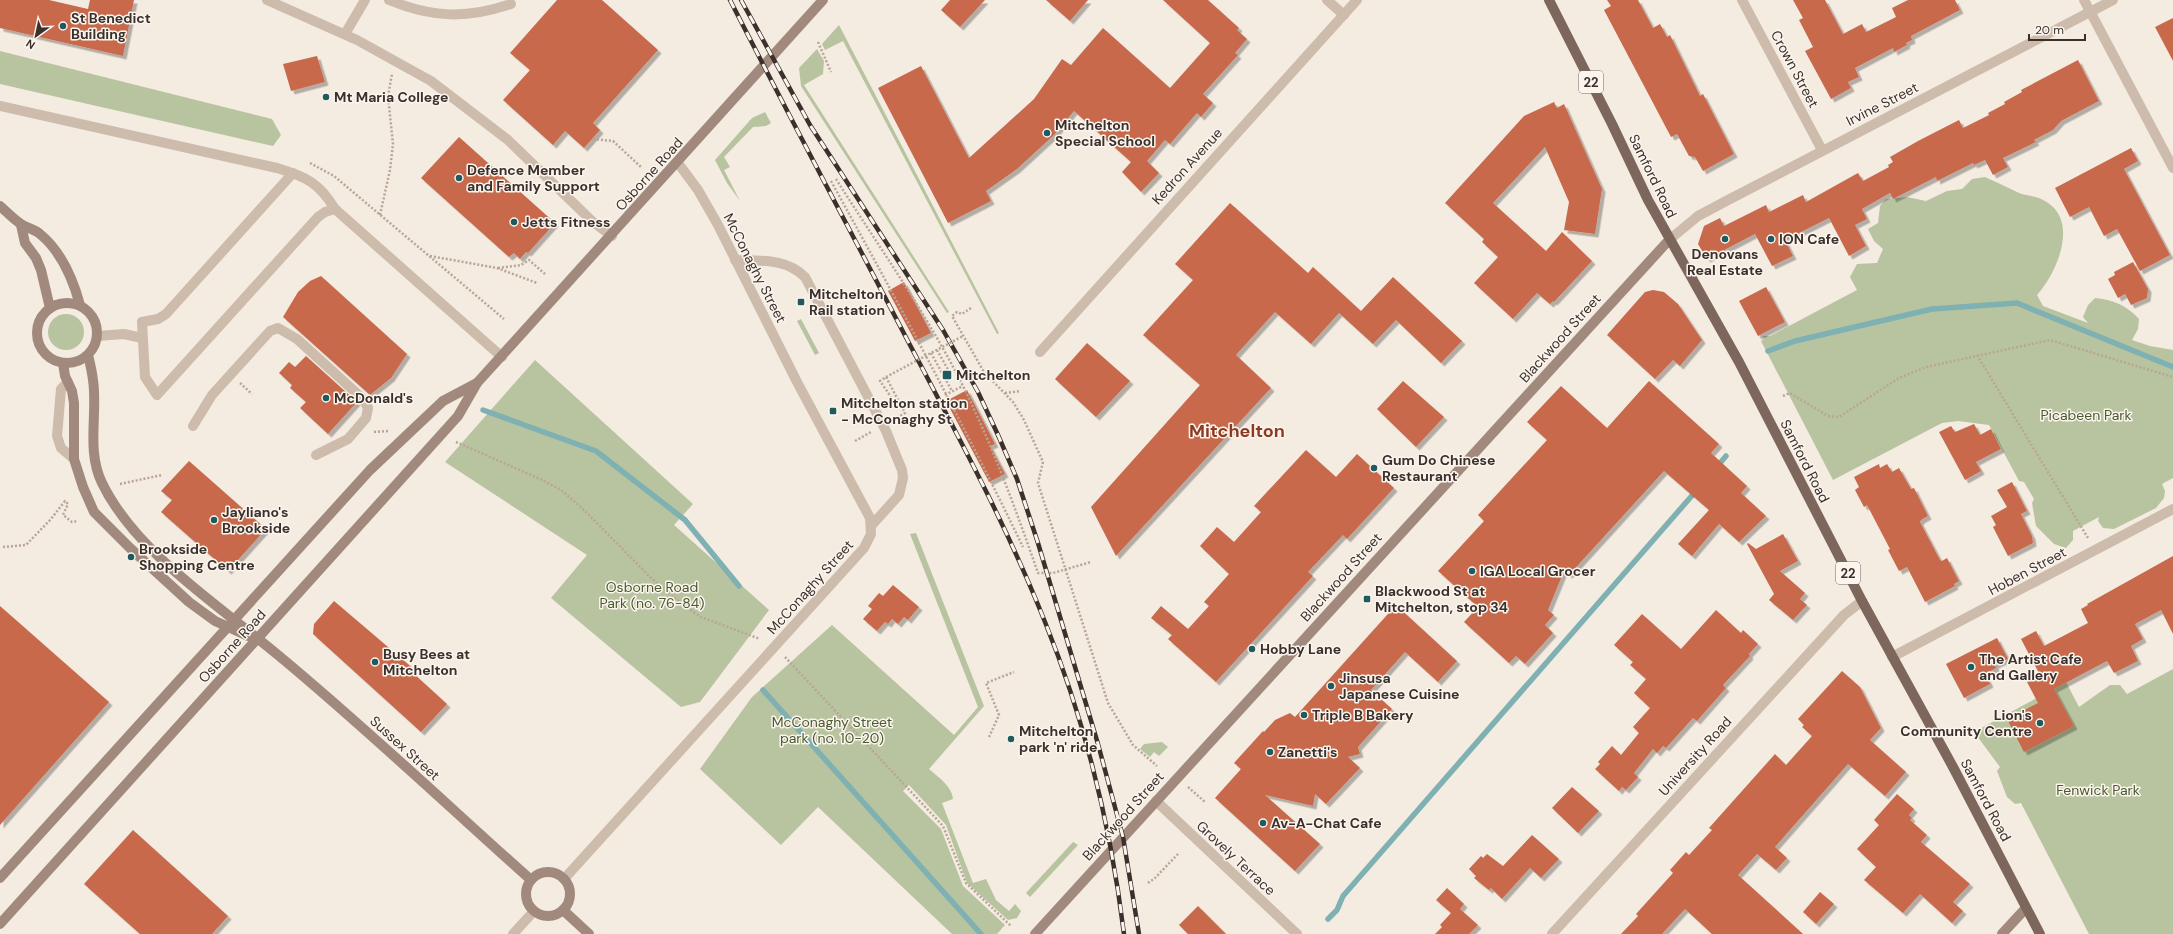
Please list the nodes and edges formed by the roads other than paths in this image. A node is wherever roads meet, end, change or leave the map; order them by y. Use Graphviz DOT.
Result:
graph roads {
  1 [pos="266,0"];
  2 [pos="365,0"];
  3 [pos="389,0"];
  4 [pos="823,0"];
  5 [pos="1327,0"];
  6 [pos="1357,0"];
  7 [pos="1549,0"];
  8 [pos="1742,0"];
  9 [pos="2084,0"];
  10 [pos="2113,0"];
  11 [pos="510,4"];
  12 [pos="2091,12"];
  13 [pos="1344,15"];
  14 [pos="345,34"];
  15 [pos="0,106"];
  16 [pos="1822,150"];
  17 [pos="678,163"];
  18 [pos="2173,168"];
  19 [pos="293,173"];
  20 [pos="0,206"];
  21 [pos="335,209"];
  22 [pos="21,225"];
  23 [pos="612,236"];
  24 [pos="1669,240"];
  25 [pos="735,260"];
  26 [pos="80,305"];
  27 [pos="50,308"];
  28 [pos="97,336"];
  29 [pos="142,338"];
  30 [pos="1040,352"];
  31 [pos="88,355"];
  32 [pos="502,357"];
  33 [pos="63,363"];
  34 [pos="68,382"];
  35 [pos="477,383"];
  36 [pos="193,426"];
  37 [pos="316,455"];
  38 [pos="74,459"];
  39 [pos="2173,509"];
  40 [pos="871,526"];
  41 [pos="1862,601"];
  42 [pos="230,624"];
  43 [pos="258,639"];
  44 [pos="1892,657"];
  45 [pos="1156,801"];
  46 [pos="0,878"];
  47 [pos="531,880"];
  48 [pos="564,880"];
  49 [pos="2026,908"];
  50 [pos="563,910"];
  51 [pos="534,911"];
  52 [pos="0,924"];
  53 [pos="513,934"];
  54 [pos="589,934"];
  55 [pos="1035,934"];
  56 [pos="1297,934"];
  57 [pos="1552,934"];
  58 [pos="2002,934"];
  59 [pos="2040,934"];
  1 -- 14 [label="street"];
  2 -- 14 [label="street"];
  3 -- 11 [label="street"];
  4 -- 17 [label="street, Osborne Road"];
  5 -- 13 [label="street"];
  6 -- 13 [label="street, Kedron Avenue"];
  7 -- 24 [label="main road, Samford Road / 22"];
  8 -- 16 [label="street, Crown Street"];
  9 -- 12 [label="street"];
  10 -- 12 [label="street, Irvine Street"];
  12 -- 16 [label="street, Irvine Street"];
  12 -- 18 [label="street"];
  13 -- 30 [label="street, Kedron Avenue"];
  14 -- 23 [label="street"];
  15 -- 19 [label="street"];
  16 -- 24 [label="street, Irvine Street"];
  17 -- 23 [label="street, Osborne Road"];
  17 -- 25 [label="street, McConaghy Street"];
  19 -- 21 [label="street"];
  19 -- 29 [label="street"];
  20 -- 22 [label="street"];
  21 -- 29 [label="street"];
  21 -- 32 [label="street"];
  22 -- 26 [label="street"];
  22 -- 27 [label="street"];
  23 -- 32 [label="street, Osborne Road"];
  24 -- 41 [label="main road, Samford Road / 22"];
  24 -- 45 [label="street, Blackwood Street"];
  25 -- 40 [label="street, McConaghy Street"];
  25 -- 40 [label="street"];
  26 -- 27 [label="street"];
  26 -- 28 [label="street"];
  27 -- 33 [label="street"];
  28 -- 29 [label="street"];
  28 -- 31 [label="street"];
  31 -- 33 [label="street"];
  31 -- 42 [label="street"];
  32 -- 35 [label="street, Osborne Road"];
  33 -- 34 [label="street"];
  34 -- 38 [label="street"];
  34 -- 38 [label="street"];
  35 -- 42 [label="street, Osborne Road"];
  35 -- 43 [label="street, Osborne Road"];
  36 -- 37 [label="street"];
  38 -- 42 [label="street"];
  39 -- 44 [label="street, Hoben Street"];
  40 -- 48 [label="street, McConaghy Street"];
  41 -- 44 [label="main road, Samford Road / 22"];
  41 -- 57 [label="street, University Road"];
  42 -- 43 [label="street, Sussex Street"];
  42 -- 46 [label="street, Osborne Road"];
  43 -- 47 [label="street, Sussex Street"];
  43 -- 52 [label="street, Osborne Road"];
  44 -- 49 [label="main road, Samford Road / 22"];
  45 -- 55 [label="street, Blackwood Street"];
  45 -- 56 [label="street, Grovely Terrace"];
  47 -- 48 [label="street"];
  47 -- 51 [label="street"];
  48 -- 50 [label="street"];
  49 -- 58 [label="street"];
  49 -- 59 [label="main road, Samford Road / 22"];
  50 -- 51 [label="street"];
  50 -- 54 [label="street"];
  51 -- 53 [label="street"];
}
